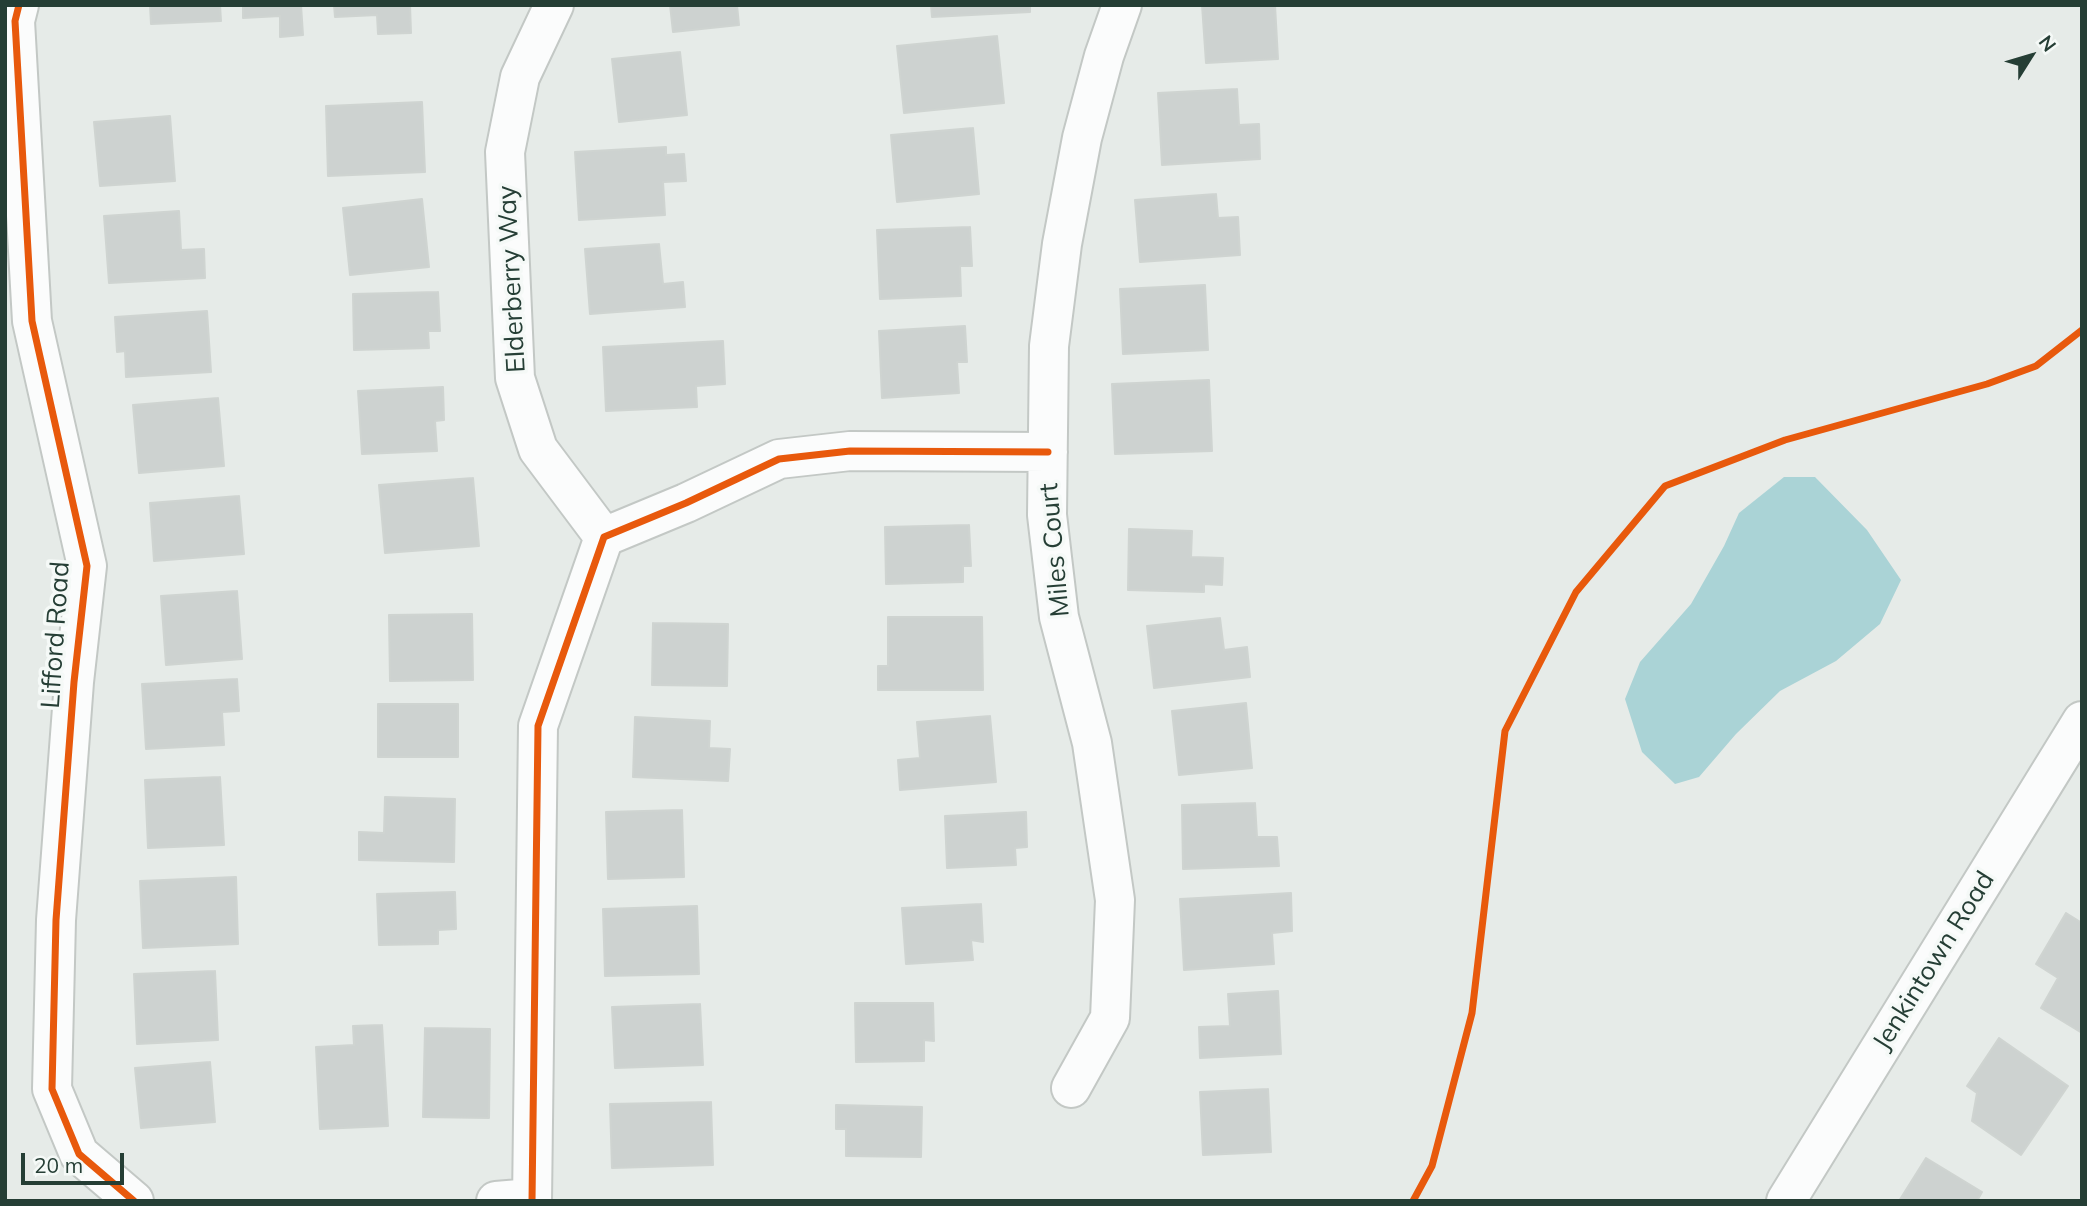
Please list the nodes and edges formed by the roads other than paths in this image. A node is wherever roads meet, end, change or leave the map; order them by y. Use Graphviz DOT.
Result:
graph roads {
  1 [pos="19,5"];
  2 [pos="554,5"];
  3 [pos="1122,5"];
  4 [pos="1048,452"];
  5 [pos="604,537"];
  6 [pos="2082,722"];
  7 [pos="1071,1088"];
  8 [pos="520,1200"];
  9 [pos="134,1201"];
  10 [pos="1786,1201"];
  1 -- 9 [label="street, Lifford Road"];
  2 -- 5 [label="street, Elderberry Way"];
  3 -- 4 [label="street, Miles Court"];
  4 -- 5 [label="street"];
  4 -- 7 [label="street, Miles Court"];
  5 -- 8 [label="street"];
  6 -- 10 [label="street, Jenkintown Road"];
}
